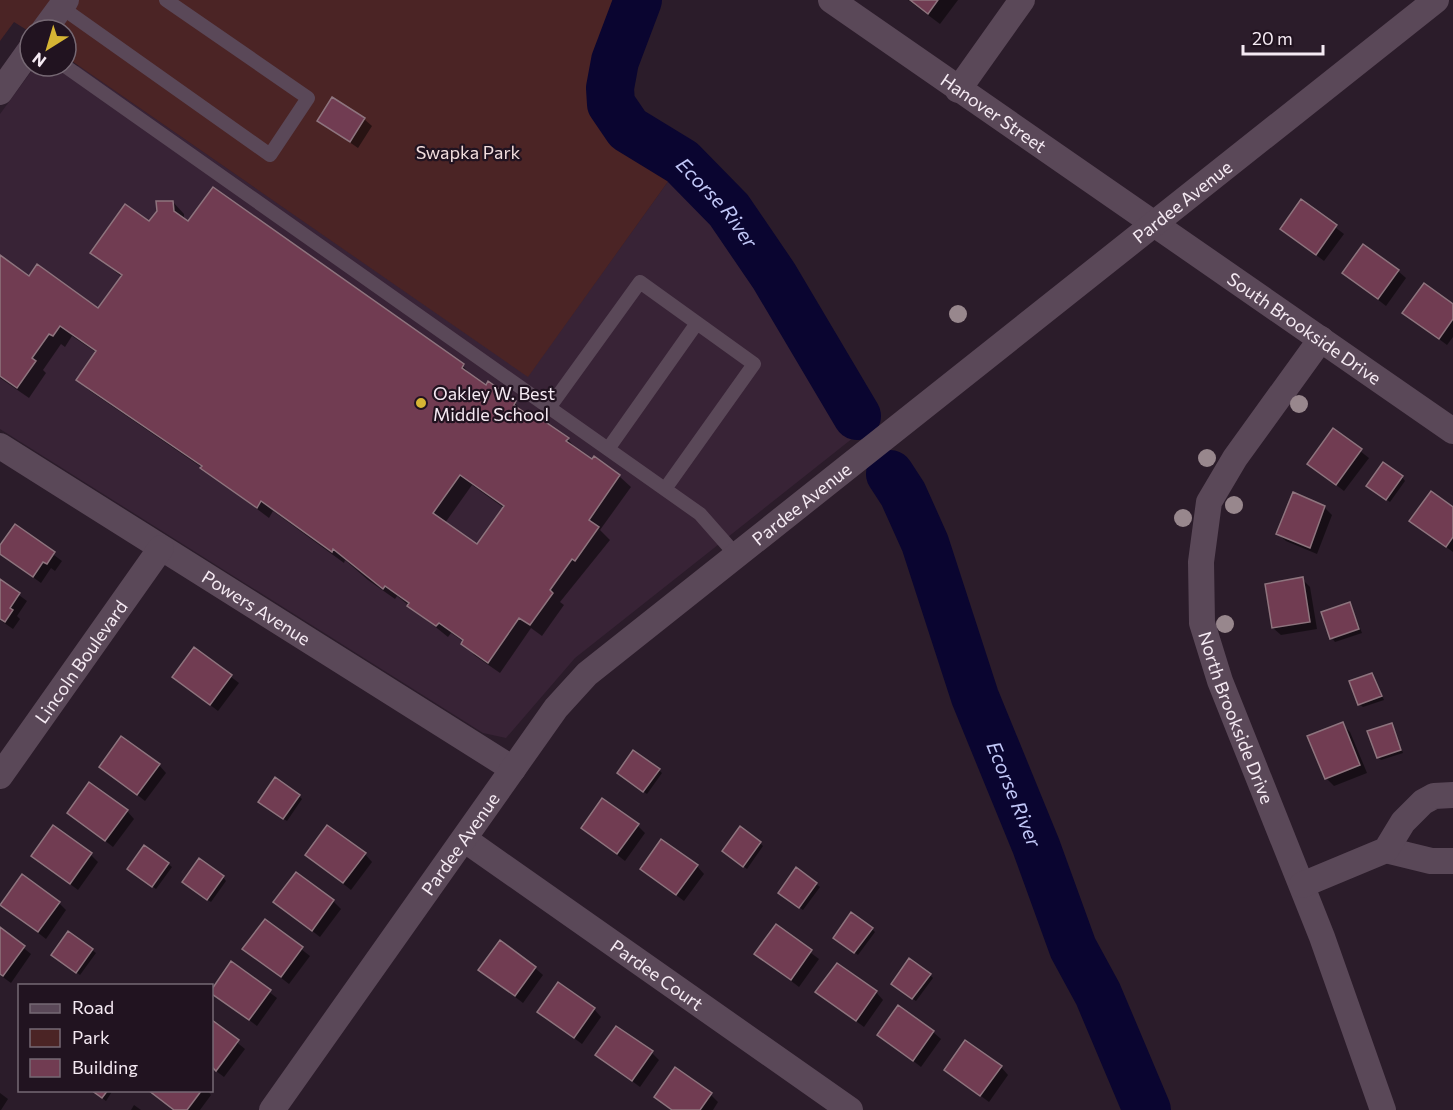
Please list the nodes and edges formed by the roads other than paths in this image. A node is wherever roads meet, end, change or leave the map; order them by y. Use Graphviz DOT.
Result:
graph roads {
  1 [pos="166,0"];
  2 [pos="831,0"];
  3 [pos="1022,0"];
  4 [pos="1436,0"];
  5 [pos="63,4"];
  6 [pos="53,18"];
  7 [pos="18,67"];
  8 [pos="78,75"];
  9 [pos="958,90"];
  10 [pos="0,92"];
  11 [pos="1156,224"];
  12 [pos="697,323"];
  13 [pos="1322,339"];
  14 [pos="549,408"];
  15 [pos="1453,431"];
  16 [pos="0,446"];
  17 [pos="608,449"];
  18 [pos="665,489"];
  19 [pos="161,548"];
  20 [pos="737,556"];
  21 [pos="513,770"];
  22 [pos="0,776"];
  23 [pos="1453,795"];
  24 [pos="464,839"];
  25 [pos="1386,850"];
  26 [pos="1453,861"];
  27 [pos="1302,885"];
  28 [pos="272,1110"];
  29 [pos="850,1110"];
  30 [pos="1383,1110"];
  1 -- 5 [label="lane"];
  2 -- 9 [label="street, Hanover Street"];
  3 -- 9 [label="street"];
  4 -- 11 [label="street, Pardee Avenue"];
  5 -- 6 [label="street"];
  7 -- 10 [label="street"];
  8 -- 14 [label="lane"];
  9 -- 11 [label="street, Hanover Street"];
  11 -- 13 [label="street, South Brookside Drive"];
  11 -- 20 [label="street, Pardee Avenue"];
  12 -- 14 [label="lane"];
  12 -- 17 [label="lane"];
  12 -- 18 [label="lane"];
  13 -- 15 [label="street, South Brookside Drive"];
  13 -- 27 [label="street, North Brookside Drive"];
  14 -- 17 [label="lane"];
  16 -- 19 [label="street, Powers Avenue"];
  17 -- 18 [label="lane"];
  18 -- 20 [label="lane"];
  19 -- 21 [label="street, Powers Avenue"];
  19 -- 22 [label="street, Lincoln Boulevard"];
  20 -- 21 [label="street, Pardee Avenue"];
  21 -- 24 [label="street, Pardee Avenue"];
  23 -- 25 [label="street"];
  24 -- 28 [label="street, Pardee Avenue"];
  24 -- 29 [label="street, Pardee Court"];
  25 -- 26 [label="street"];
  25 -- 27 [label="street"];
  27 -- 30 [label="street, North Brookside Drive"];
}
